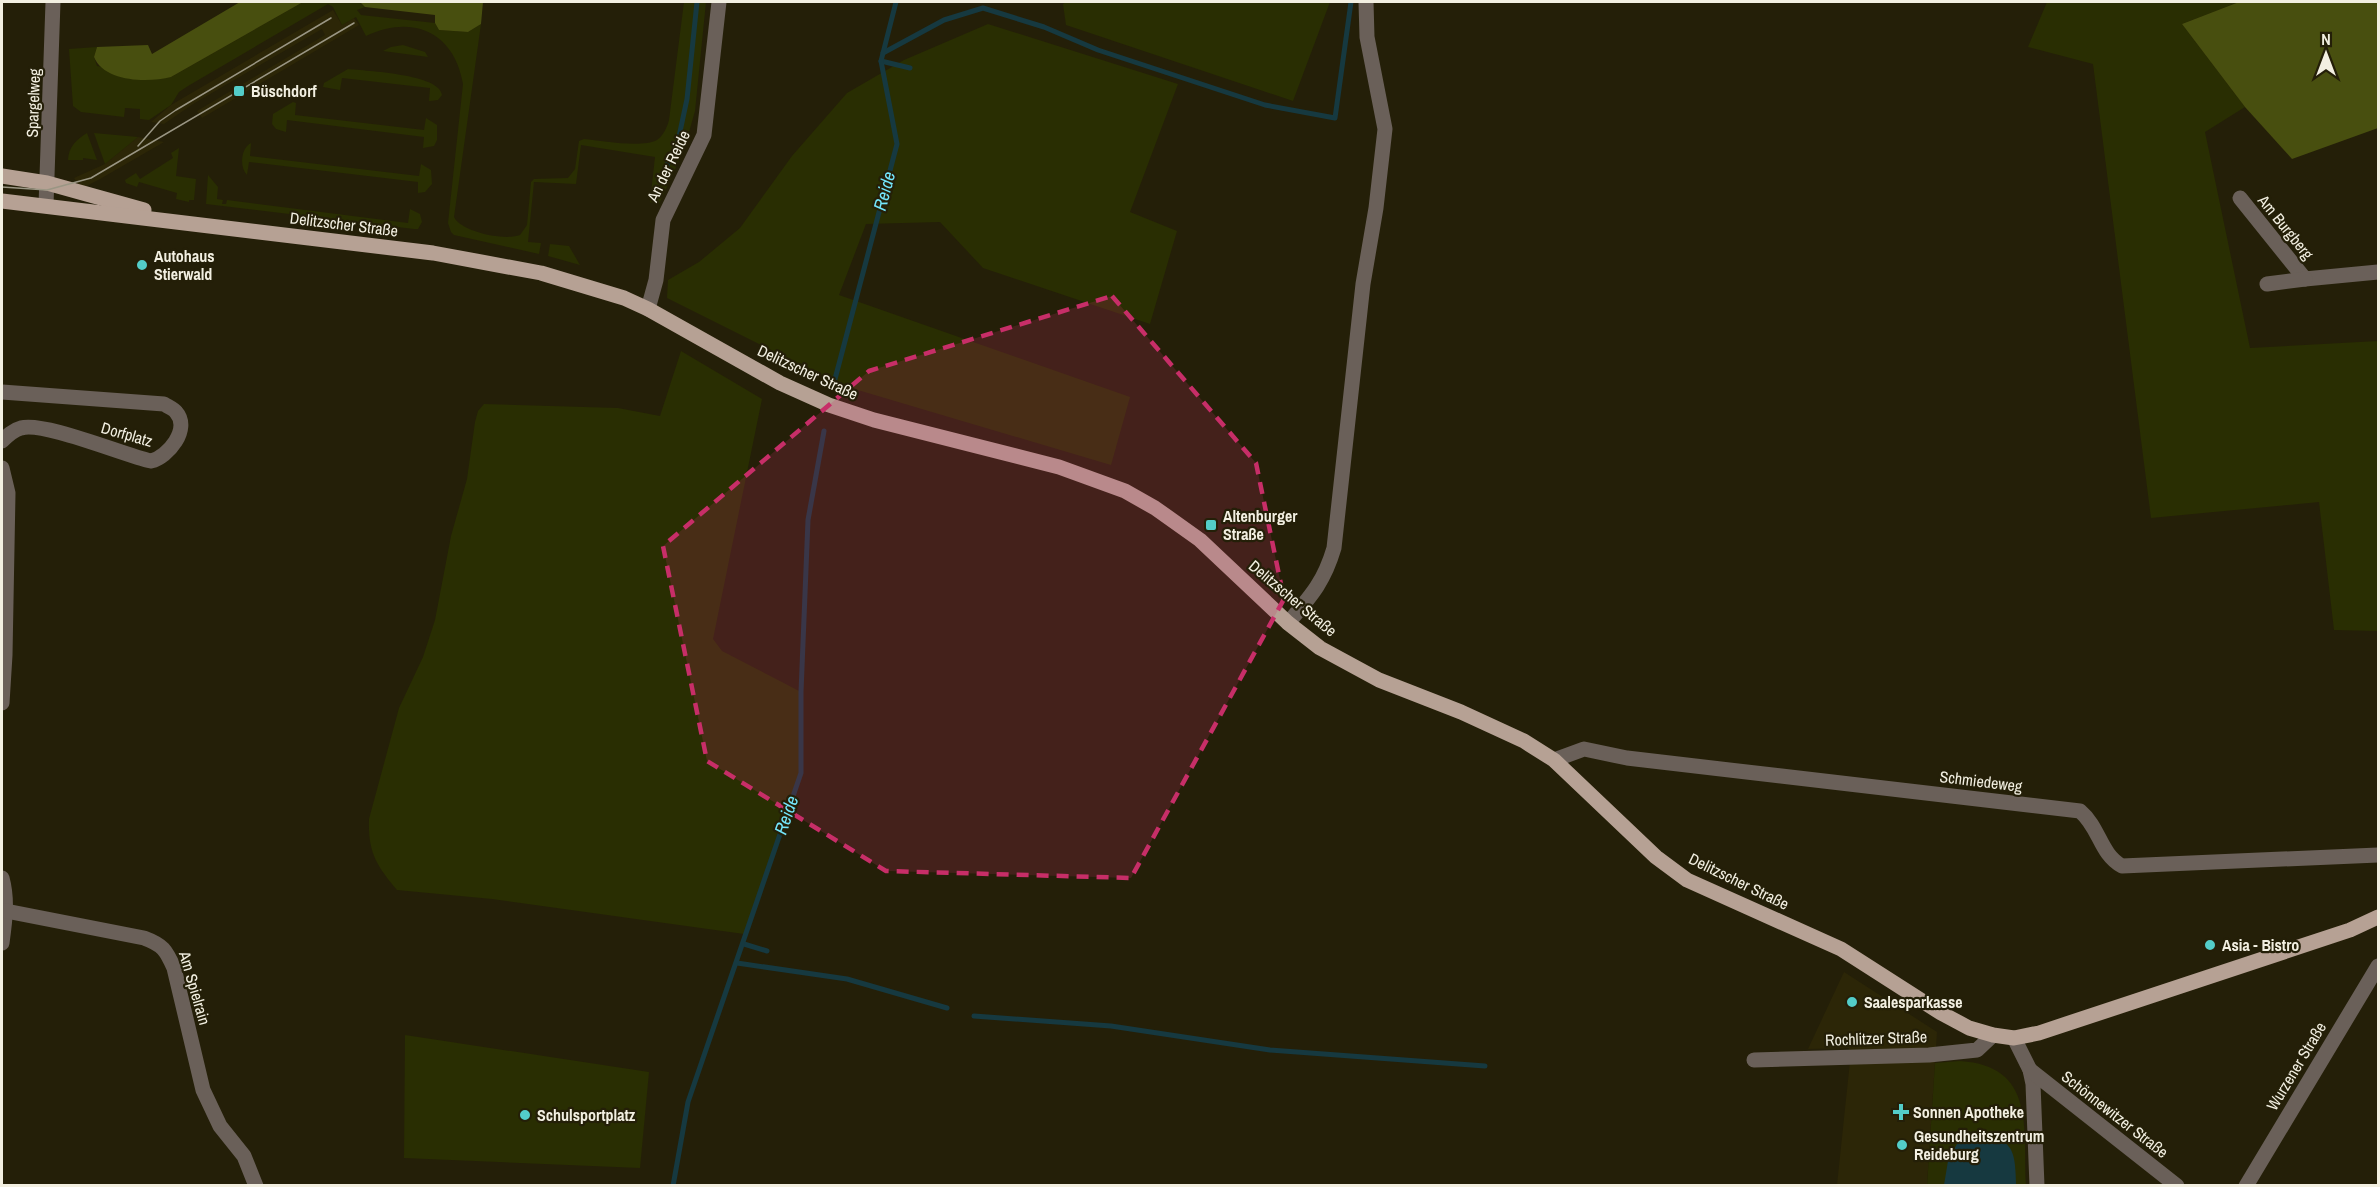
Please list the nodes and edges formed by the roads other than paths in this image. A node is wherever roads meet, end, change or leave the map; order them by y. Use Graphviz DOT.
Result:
graph roads {
  1 [pos="53,2"];
  2 [pos="719,2"];
  3 [pos="1366,2"];
  4 [pos="2,176"];
  5 [pos="48,183"];
  6 [pos="2240,198"];
  7 [pos="2,201"];
  8 [pos="46,205"];
  9 [pos="199,225"];
  10 [pos="2379,272"];
  11 [pos="2305,279"];
  12 [pos="2267,284"];
  13 [pos="648,309"];
  14 [pos="2,392"];
  15 [pos="2,441"];
  16 [pos="2,468"];
  17 [pos="1288,622"];
  18 [pos="2,703"];
  19 [pos="1554,760"];
  20 [pos="2379,855"];
  21 [pos="2,878"];
  22 [pos="6,911"];
  23 [pos="2379,917"];
  24 [pos="2,943"];
  25 [pos="2379,966"];
  26 [pos="1993,1035"];
  27 [pos="2014,1038"];
  28 [pos="1754,1060"];
  29 [pos="2030,1070"];
  30 [pos="256,1185"];
  31 [pos="2037,1185"];
  32 [pos="2177,1185"];
  33 [pos="2246,1185"];
  1 -- 5 [label="street, Spargelweg"];
  2 -- 13 [label="street, An der Reide"];
  3 -- 17 [label="street"];
  4 -- 5 [label="main road, Delitzscher Straße"];
  5 -- 8 [label="street, Spargelweg"];
  5 -- 9 [label="main road, Delitzscher Straße"];
  6 -- 11 [label="street, Am Burgberg"];
  7 -- 8 [label="main road, Delitzscher Straße"];
  8 -- 9 [label="main road, Delitzscher Straße"];
  9 -- 13 [label="main road, Delitzscher Straße"];
  10 -- 11 [label="street, Am Burgberg"];
  11 -- 12 [label="street, Am Burgberg"];
  13 -- 17 [label="main road, Delitzscher Straße"];
  14 -- 15 [label="street, Dorfplatz"];
  16 -- 18 [label="street"];
  17 -- 19 [label="main road, Delitzscher Straße"];
  19 -- 20 [label="street, Schmiedeweg"];
  19 -- 26 [label="main road, Delitzscher Straße"];
  21 -- 22 [label="street"];
  22 -- 24 [label="street"];
  22 -- 30 [label="street, Am Spielrain"];
  23 -- 27 [label="main road, Delitzscher Straße"];
  25 -- 33 [label="street, Wurzener Straße"];
  26 -- 27 [label="main road, Delitzscher Straße"];
  26 -- 28 [label="street, Rochlitzer Straße"];
  27 -- 29 [label="street"];
  29 -- 31 [label="street"];
  29 -- 32 [label="street, Schönnewitzer Straße"];
}
